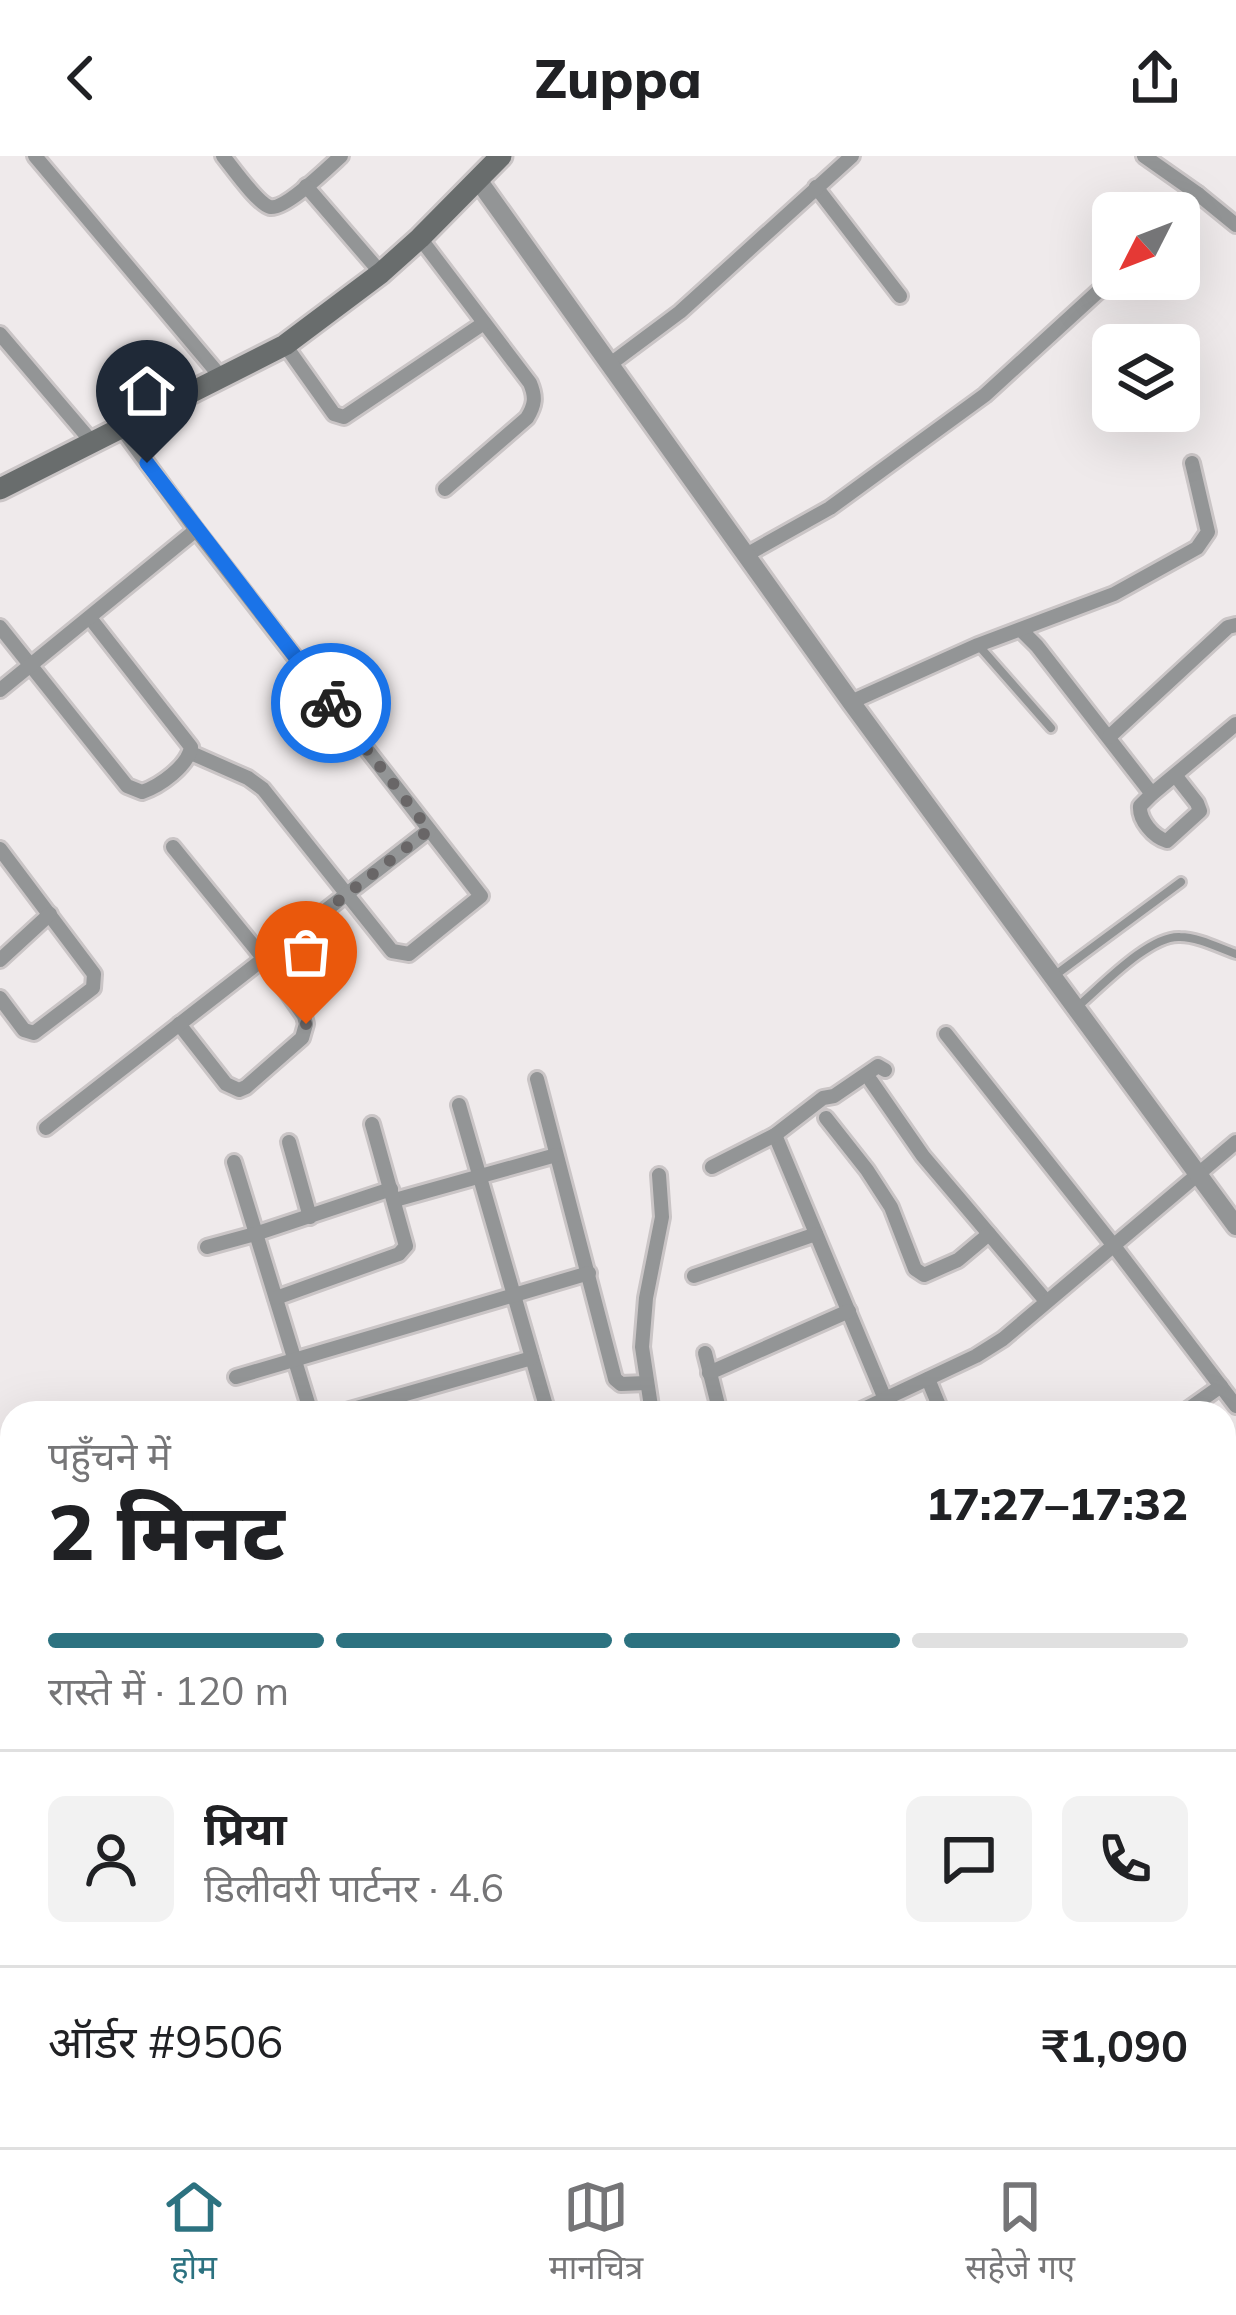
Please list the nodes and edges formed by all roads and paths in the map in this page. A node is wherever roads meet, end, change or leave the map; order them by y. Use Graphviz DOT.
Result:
graph roads {
  1 [pos="35,156"];
  2 [pos="224,156"];
  3 [pos="341,156"];
  4 [pos="501,156"];
  5 [pos="852,156"];
  6 [pos="1144,156"];
  7 [pos="478,180"];
  8 [pos="306,186"];
  9 [pos="817,187"];
  10 [pos="1195,192"];
  11 [pos="1200,196"];
  12 [pos="1236,226"];
  13 [pos="420,238"];
  14 [pos="381,273"];
  15 [pos="900,296"];
  16 [pos="1092,298"];
  17 [pos="484,323"];
  18 [pos="0,334"];
  19 [pos="285,345"];
  20 [pos="609,365"];
  21 [pos="221,377"];
  22 [pos="122,429"];
  23 [pos="92,442"];
  24 [pos="1192,464"];
  25 [pos="0,489"];
  26 [pos="445,489"];
  27 [pos="196,530"];
  28 [pos="746,555"];
  29 [pos="90,618"];
  30 [pos="1236,625"];
  31 [pos="0,627"];
  32 [pos="1021,630"];
  33 [pos="978,645"];
  34 [pos="30,666"];
  35 [pos="0,690"];
  36 [pos="851,702"];
  37 [pos="1236,724"];
  38 [pos="1051,728"];
  39 [pos="1108,737"];
  40 [pos="191,753"];
  41 [pos="1175,775"];
  42 [pos="1152,794"];
  43 [pos="429,830"];
  44 [pos="173,848"];
  45 [pos="0,849"];
  46 [pos="1181,882"];
  47 [pos="347,894"];
  48 [pos="50,914"];
  49 [pos="1236,953"];
  50 [pos="264,959"];
  51 [pos="0,960"];
  52 [pos="1052,977"];
  53 [pos="0,998"];
  54 [pos="1075,1009"];
  55 [pos="179,1024"];
  56 [pos="946,1034"];
  57 [pos="885,1070"];
  58 [pos="537,1079"];
  59 [pos="871,1081"];
  60 [pos="459,1105"];
  61 [pos="826,1118"];
  62 [pos="372,1124"];
  63 [pos="46,1128"];
  64 [pos="775,1135"];
  65 [pos="290,1142"];
  66 [pos="1236,1142"];
  67 [pos="556,1155"];
  68 [pos="233,1162"];
  69 [pos="712,1167"];
  70 [pos="659,1175"];
  71 [pos="1198,1175"];
  72 [pos="480,1177"];
  73 [pos="393,1195"];
  74 [pos="310,1216"];
  75 [pos="1236,1226"];
  76 [pos="255,1234"];
  77 [pos="816,1234"];
  78 [pos="989,1234"];
  79 [pos="207,1246"];
  80 [pos="1114,1246"];
  81 [pos="589,1273"];
  82 [pos="694,1276"];
  83 [pos="513,1294"];
  84 [pos="276,1298"];
  85 [pos="1046,1301"];
  86 [pos="849,1311"];
  87 [pos="705,1353"];
  88 [pos="532,1358"];
  89 [pos="295,1360"];
  90 [pos="709,1373"];
  91 [pos="236,1377"];
  92 [pos="928,1379"];
  93 [pos="646,1383"];
  94 [pos="1221,1386"];
  95 [pos="885,1399"];
  96 [pos="307,1401"];
  97 [pos="381,1401"];
  98 [pos="545,1401"];
  99 [pos="650,1401"];
  100 [pos="717,1401"];
  101 [pos="882,1401"];
  102 [pos="937,1401"];
  103 [pos="1200,1401"];
  104 [pos="1232,1401"];
  1 -- 21 [label="street"];
  2 -- 8 [label="street"];
  3 -- 8 [label="street"];
  4 -- 7 [label="main road"];
  5 -- 9 [label="street"];
  6 -- 10 [label="street"];
  7 -- 13 [label="main road"];
  7 -- 20 [label="street"];
  8 -- 14 [label="street"];
  9 -- 15 [label="street"];
  9 -- 20 [label="street"];
  11 -- 12 [label="street"];
  13 -- 14 [label="main road"];
  13 -- 17 [label="street"];
  14 -- 19 [label="main road"];
  16 -- 28 [label="street"];
  17 -- 19 [label="street"];
  17 -- 26 [label="street"];
  18 -- 23 [label="street"];
  19 -- 21 [label="main road"];
  20 -- 28 [label="street"];
  21 -- 22 [label="main road"];
  22 -- 23 [label="main road"];
  22 -- 27 [label="street"];
  23 -- 25 [label="main road"];
  24 -- 32 [label="street"];
  27 -- 29 [label="street"];
  27 -- 43 [label="street"];
  28 -- 36 [label="street"];
  29 -- 34 [label="street"];
  29 -- 40 [label="street"];
  30 -- 39 [label="street"];
  31 -- 34 [label="street"];
  32 -- 33 [label="street"];
  32 -- 39 [label="street"];
  33 -- 36 [label="street"];
  33 -- 38 [label="lane"];
  34 -- 35 [label="street"];
  34 -- 40 [label="street"];
  36 -- 52 [label="street"];
  37 -- 41 [label="street"];
  39 -- 42 [label="street"];
  40 -- 47 [label="street"];
  41 -- 42 [label="street"];
  41 -- 42 [label="street"];
  43 -- 47 [label="street"];
  43 -- 47 [label="street"];
  44 -- 50 [label="street"];
  45 -- 48 [label="street"];
  46 -- 52 [label="lane"];
  47 -- 50 [label="street"];
  48 -- 51 [label="street"];
  48 -- 53 [label="street"];
  49 -- 54 [label="lane"];
  50 -- 55 [label="street"];
  50 -- 55 [label="street"];
  52 -- 54 [label="street"];
  54 -- 71 [label="street"];
  55 -- 63 [label="street"];
  56 -- 80 [label="street"];
  57 -- 64 [label="street"];
  58 -- 67 [label="street"];
  59 -- 78 [label="street"];
  60 -- 72 [label="street"];
  61 -- 78 [label="street"];
  62 -- 73 [label="street"];
  64 -- 69 [label="street"];
  64 -- 77 [label="street"];
  65 -- 74 [label="street"];
  66 -- 71 [label="street"];
  67 -- 72 [label="street"];
  67 -- 81 [label="street"];
  68 -- 76 [label="street"];
  70 -- 93 [label="street"];
  71 -- 75 [label="street"];
  71 -- 80 [label="street"];
  72 -- 73 [label="street"];
  72 -- 83 [label="street"];
  73 -- 74 [label="street"];
  73 -- 84 [label="street"];
  74 -- 76 [label="street"];
  76 -- 79 [label="street"];
  76 -- 84 [label="street"];
  77 -- 82 [label="street"];
  77 -- 86 [label="street"];
  78 -- 85 [label="street"];
  80 -- 85 [label="street"];
  80 -- 94 [label="street"];
  81 -- 83 [label="street"];
  81 -- 93 [label="street"];
  83 -- 88 [label="street"];
  83 -- 89 [label="street"];
  84 -- 89 [label="street"];
  85 -- 92 [label="street"];
  86 -- 90 [label="street"];
  86 -- 95 [label="street"];
  87 -- 90 [label="street"];
  88 -- 97 [label="street"];
  88 -- 98 [label="street"];
  89 -- 91 [label="street"];
  89 -- 96 [label="street"];
  90 -- 100 [label="street"];
  92 -- 95 [label="street"];
  92 -- 102 [label="street"];
  93 -- 99 [label="street"];
  94 -- 103 [label="street"];
  94 -- 104 [label="street"];
  95 -- 101 [label="street"];
}
